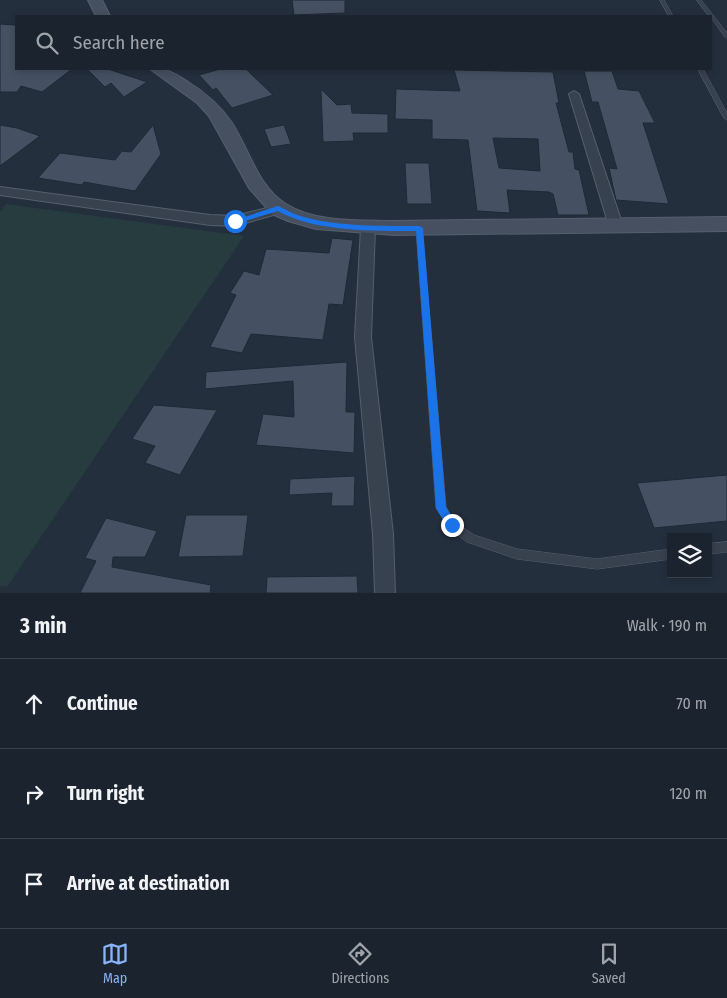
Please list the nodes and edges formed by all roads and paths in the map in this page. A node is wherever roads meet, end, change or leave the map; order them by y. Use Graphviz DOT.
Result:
graph roads {
  1 [pos="95,0"];
  2 [pos="662,0"];
  3 [pos="699,0"];
  4 [pos="103,15"];
  5 [pos="670,15"];
  6 [pos="711,15"];
  7 [pos="712,17"];
  8 [pos="727,36"];
  9 [pos="159,70"];
  10 [pos="701,70"];
  11 [pos="574,94"];
  12 [pos="727,118"];
  13 [pos="0,191"];
  14 [pos="278,208"];
  15 [pos="727,224"];
  16 [pos="616,226"];
  17 [pos="368,228"];
  18 [pos="419,228"];
  19 [pos="727,547"];
  20 [pos="712,549"];
  21 [pos="667,555"];
  22 [pos="385,593"];
  1 -- 4 [label="street"];
  2 -- 5 [label="lane"];
  3 -- 6 [label="lane"];
  7 -- 8 [label="lane"];
  9 -- 14 [label="street"];
  10 -- 12 [label="lane"];
  11 -- 16 [label="street"];
  13 -- 14 [label="street"];
  14 -- 17 [label="street"];
  15 -- 16 [label="street"];
  16 -- 18 [label="street"];
  17 -- 18 [label="street"];
  17 -- 22 [label="street"];
  18 -- 21 [label="lane"];
  19 -- 20 [label="lane"];
}
